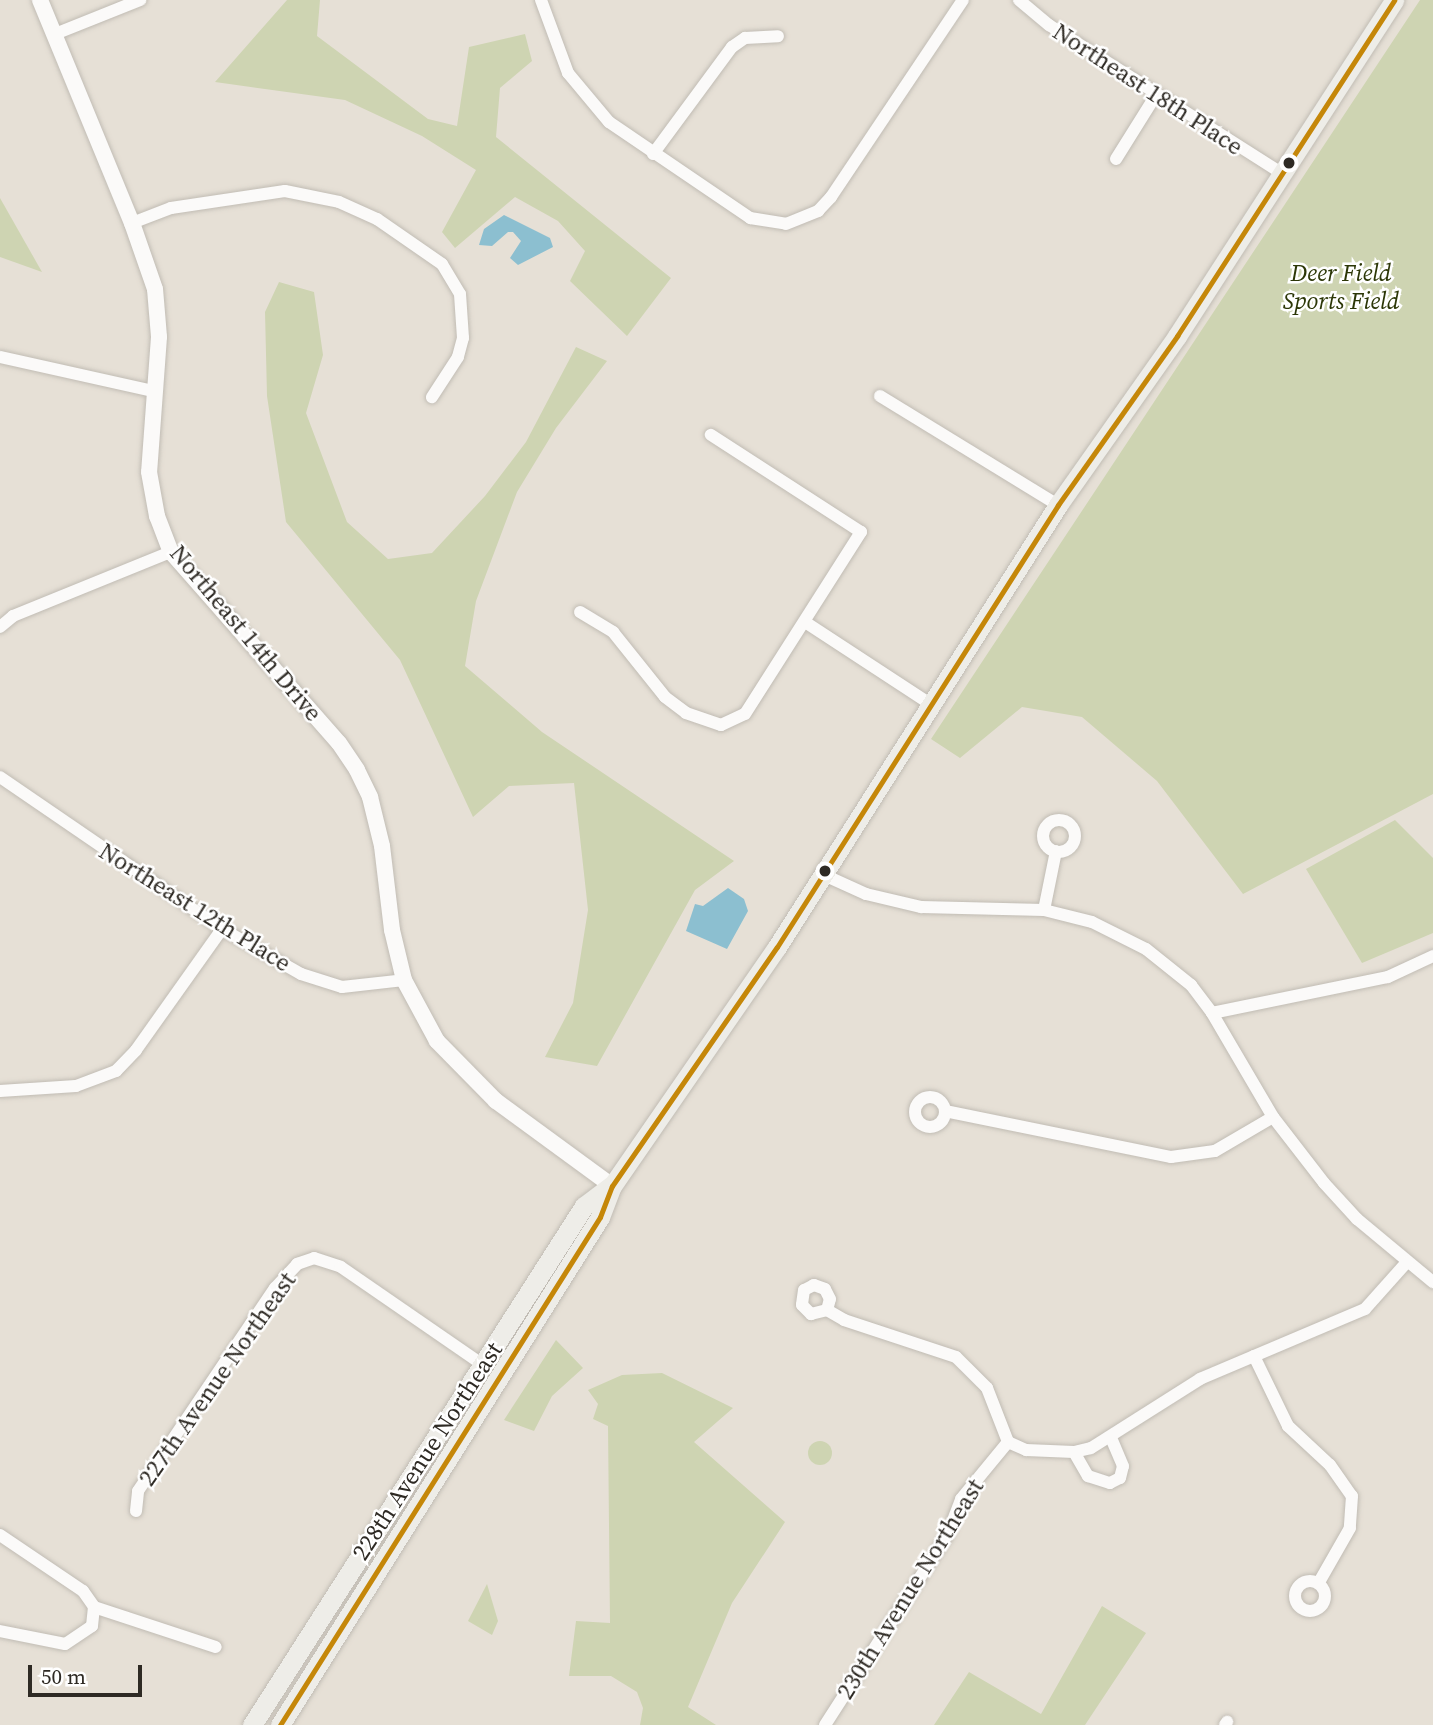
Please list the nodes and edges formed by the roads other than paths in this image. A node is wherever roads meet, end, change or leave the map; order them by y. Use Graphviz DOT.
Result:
graph roads {
  1 [pos="40,0"];
  2 [pos="140,0"];
  3 [pos="541,0"];
  4 [pos="964,0"];
  5 [pos="1020,0"];
  6 [pos="1394,0"];
  7 [pos="55,34"];
  8 [pos="778,36"];
  9 [pos="1156,95"];
  10 [pos="653,154"];
  11 [pos="1116,159"];
  12 [pos="1280,173"];
  13 [pos="132,223"];
  14 [pos="0,357"];
  15 [pos="153,391"];
  16 [pos="880,396"];
  17 [pos="432,397"];
  18 [pos="711,435"];
  19 [pos="1058,505"];
  20 [pos="171,552"];
  21 [pos="580,612"];
  22 [pos="805,622"];
  23 [pos="0,626"];
  24 [pos="932,705"];
  25 [pos="0,777"];
  26 [pos="1056,851"];
  27 [pos="824,875"];
  28 [pos="1044,910"];
  29 [pos="222,929"];
  30 [pos="1433,956"];
  31 [pos="404,981"];
  32 [pos="1212,1013"];
  33 [pos="0,1091"];
  34 [pos="945,1111"];
  35 [pos="1273,1117"];
  36 [pos="612,1186"];
  37 [pos="1406,1262"];
  38 [pos="1433,1282"];
  39 [pos="827,1310"];
  40 [pos="540,1313"];
  41 [pos="1254,1356"];
  42 [pos="483,1365"];
  43 [pos="1111,1438"];
  44 [pos="1008,1442"];
  45 [pos="1074,1452"];
  46 [pos="136,1511"];
  47 [pos="0,1535"];
  48 [pos="1318,1584"];
  49 [pos="337,1592"];
  50 [pos="93,1607"];
  51 [pos="0,1631"];
  52 [pos="216,1647"];
  53 [pos="302,1692"];
  54 [pos="252,1725"];
  55 [pos="280,1725"];
  56 [pos="825,1725"];
  1 -- 7 [label="street, Northeast 14th Drive"];
  2 -- 7 [label="street"];
  3 -- 10 [label="street"];
  4 -- 10 [label="street"];
  5 -- 9 [label="street, Northeast 18th Place"];
  6 -- 12 [label="main road, 228th Avenue Northeast"];
  7 -- 13 [label="street, Northeast 14th Drive"];
  8 -- 10 [label="street"];
  9 -- 11 [label="street"];
  9 -- 12 [label="street, Northeast 18th Place"];
  12 -- 19 [label="main road, 228th Avenue Northeast"];
  13 -- 15 [label="street, Northeast 14th Drive"];
  13 -- 17 [label="street"];
  14 -- 15 [label="street"];
  15 -- 20 [label="street, Northeast 14th Drive"];
  16 -- 19 [label="street"];
  18 -- 22 [label="street"];
  19 -- 24 [label="main road, 228th Avenue Northeast"];
  20 -- 23 [label="street"];
  20 -- 31 [label="street, Northeast 14th Drive"];
  21 -- 22 [label="street"];
  22 -- 24 [label="street"];
  24 -- 27 [label="main road, 228th Avenue Northeast"];
  25 -- 29 [label="street, Northeast 12th Place"];
  26 -- 28 [label="street"];
  27 -- 28 [label="street"];
  27 -- 36 [label="main road, 228th Avenue Northeast"];
  28 -- 32 [label="street"];
  29 -- 31 [label="street, Northeast 12th Place"];
  29 -- 33 [label="street"];
  30 -- 32 [label="street"];
  31 -- 36 [label="street"];
  32 -- 35 [label="street"];
  34 -- 35 [label="street"];
  35 -- 37 [label="street"];
  36 -- 40 [label="main road, 228th Avenue Northeast"];
  36 -- 42 [label="main road, 228th Avenue Northeast"];
  37 -- 38 [label="street"];
  37 -- 41 [label="street"];
  39 -- 44 [label="street"];
  40 -- 42 [label="main road"];
  40 -- 53 [label="main road, 228th Avenue Northeast"];
  41 -- 43 [label="street"];
  41 -- 48 [label="street"];
  42 -- 46 [label="street, 227th Avenue Northeast"];
  42 -- 49 [label="main road, 228th Avenue Northeast"];
  43 -- 45 [label="street"];
  43 -- 45 [label="street"];
  44 -- 45 [label="street"];
  44 -- 56 [label="street, 230th Avenue Northeast"];
  47 -- 50 [label="street"];
  49 -- 53 [label="main road"];
  49 -- 54 [label="main road, 228th Avenue Northeast"];
  50 -- 51 [label="street"];
  50 -- 52 [label="street"];
  53 -- 55 [label="main road, 228th Avenue Northeast"];
}
